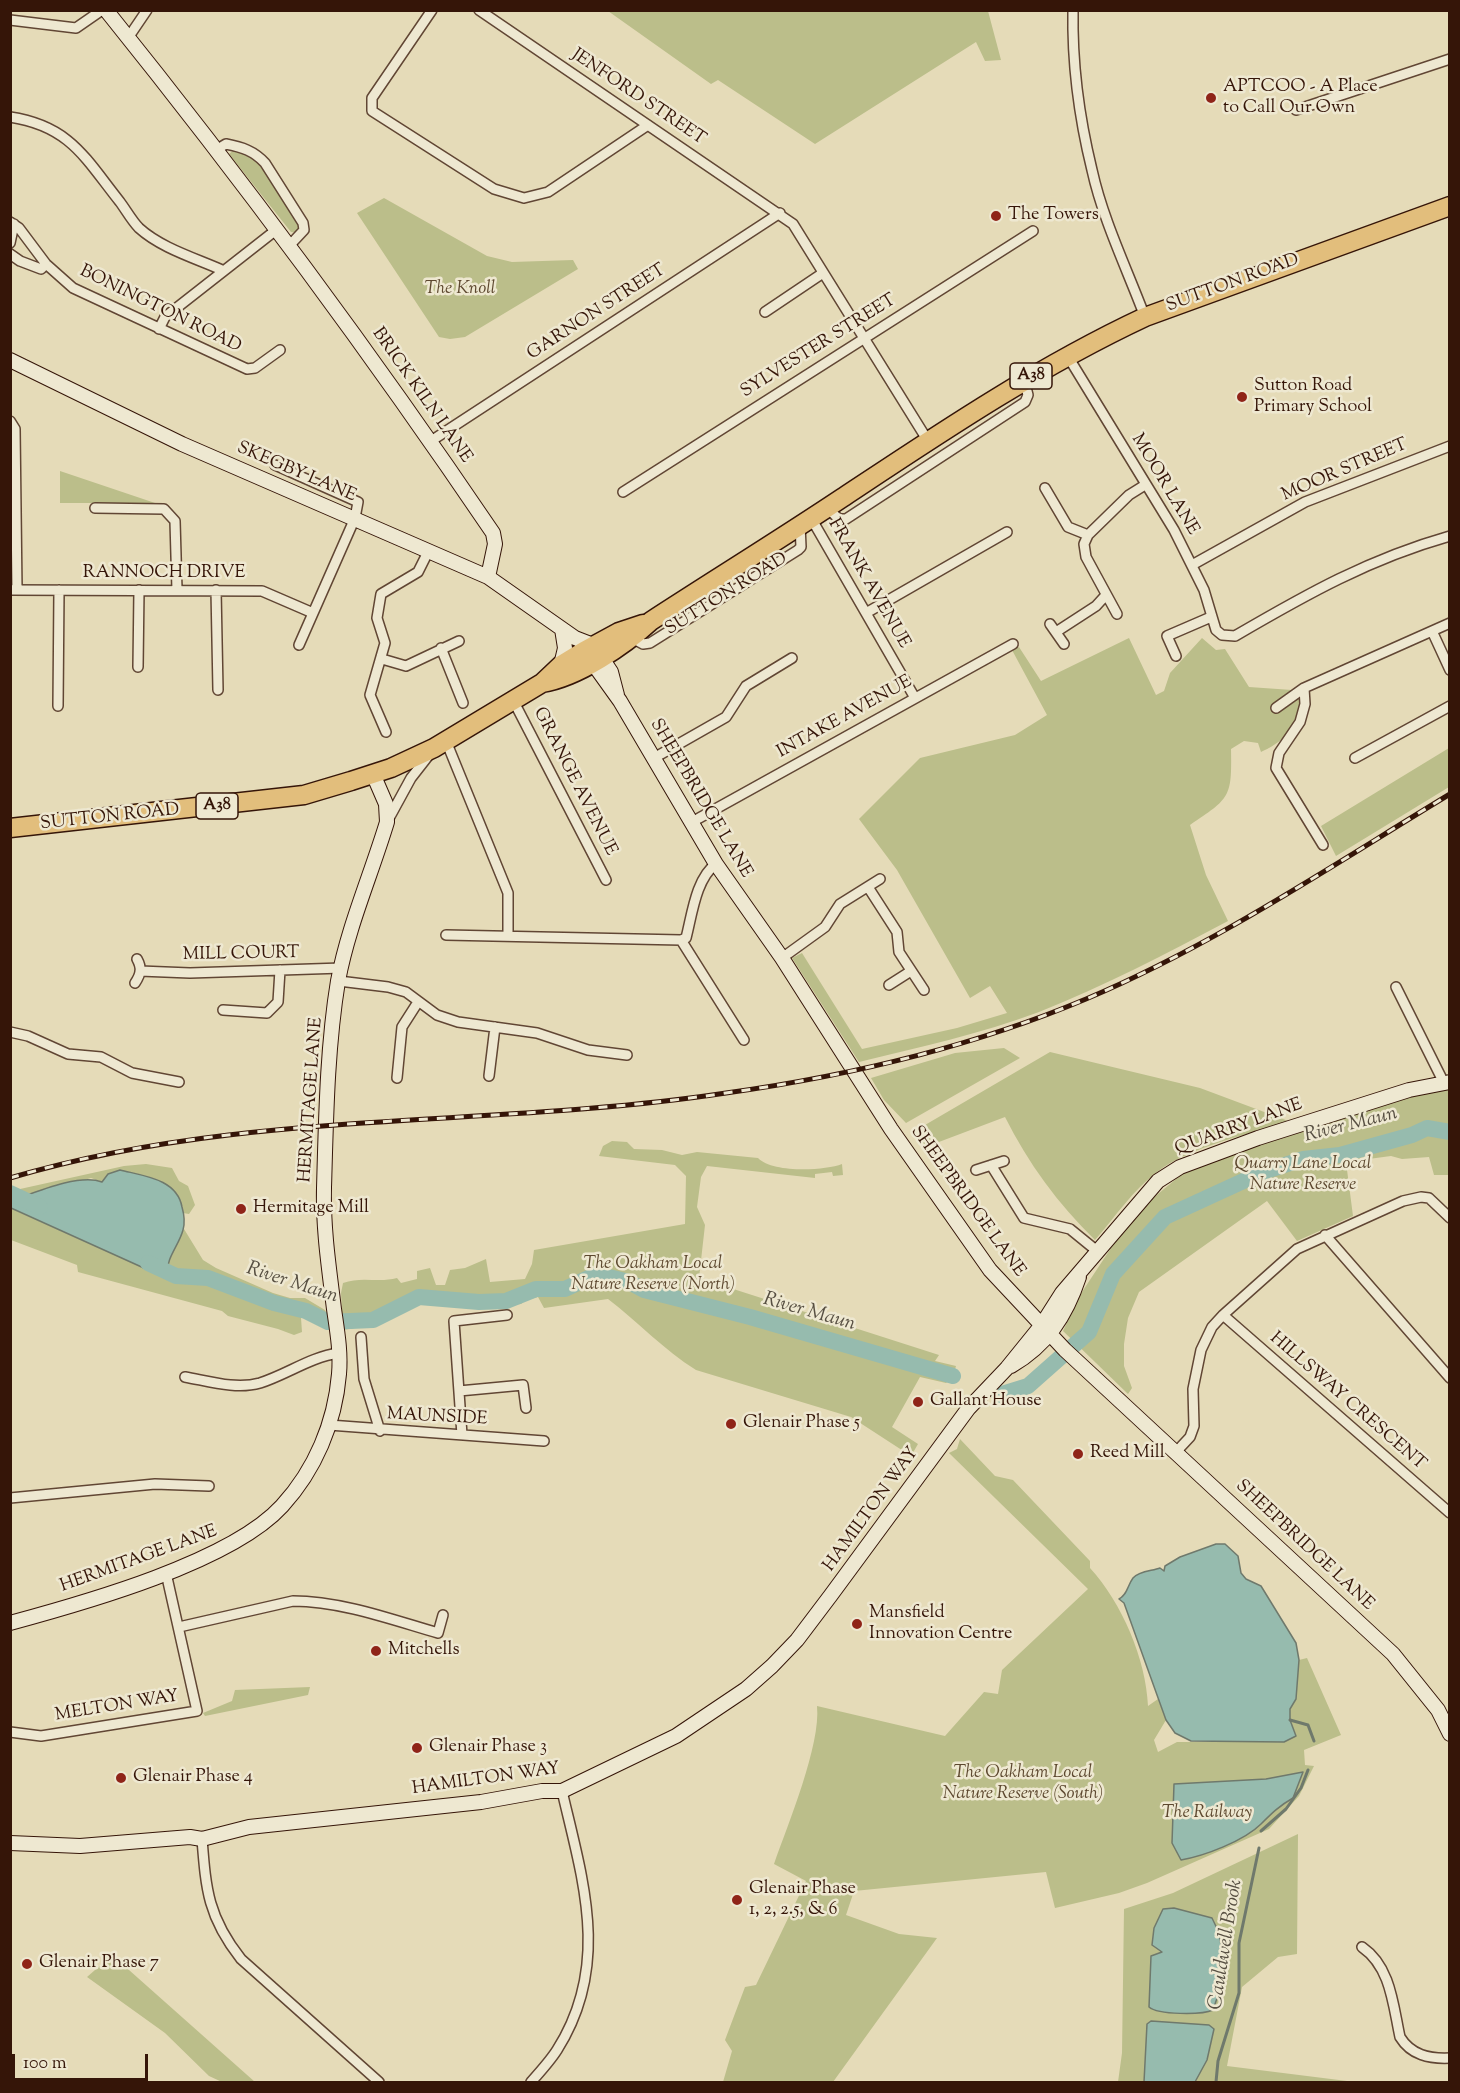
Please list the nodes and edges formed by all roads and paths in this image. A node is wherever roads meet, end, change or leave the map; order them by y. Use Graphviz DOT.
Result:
graph roads {
  1 [pos="104,10"];
  2 [pos="147,10"];
  3 [pos="432,10"];
  4 [pos="479,10"];
  5 [pos="1073,10"];
  6 [pos="10,20"];
  7 [pos="128,39"];
  8 [pos="1449,59"];
  9 [pos="1296,110"];
  10 [pos="10,117"];
  11 [pos="648,125"];
  12 [pos="216,150"];
  13 [pos="1449,206"];
  14 [pos="780,213"];
  15 [pos="12,223"];
  16 [pos="276,230"];
  17 [pos="1033,231"];
  18 [pos="10,243"];
  19 [pos="289,246"];
  20 [pos="10,254"];
  21 [pos="46,264"];
  22 [pos="222,270"];
  23 [pos="823,273"];
  24 [pos="765,312"];
  25 [pos="1145,317"];
  26 [pos="159,329"];
  27 [pos="864,338"];
  28 [pos="280,350"];
  29 [pos="1067,355"];
  30 [pos="10,360"];
  31 [pos="1024,380"];
  32 [pos="10,421"];
  33 [pos="431,441"];
  34 [pos="928,441"];
  35 [pos="1449,446"];
  36 [pos="275,465"];
  37 [pos="1145,485"];
  38 [pos="1046,488"];
  39 [pos="623,492"];
  40 [pos="13,498"];
  41 [pos="95,508"];
  42 [pos="827,508"];
  43 [pos="355,518"];
  44 [pos="805,521"];
  45 [pos="1007,532"];
  46 [pos="1088,535"];
  47 [pos="1449,536"];
  48 [pos="428,552"];
  49 [pos="1192,565"];
  50 [pos="488,577"];
  51 [pos="14,590"];
  52 [pos="59,590"];
  53 [pos="216,590"];
  54 [pos="139,591"];
  55 [pos="177,591"];
  56 [pos="1106,595"];
  57 [pos="313,613"];
  58 [pos="866,613"];
  59 [pos="1117,614"];
  60 [pos="1211,617"];
  61 [pos="1449,623"];
  62 [pos="1050,624"];
  63 [pos="562,629"];
  64 [pos="1432,631"];
  65 [pos="1056,632"];
  66 [pos="628,634"];
  67 [pos="459,641"];
  68 [pos="1013,644"];
  69 [pos="1064,644"];
  70 [pos="298,645"];
  71 [pos="441,648"];
  72 [pos="590,651"];
  73 [pos="1176,656"];
  74 [pos="792,658"];
  75 [pos="382,659"];
  76 [pos="561,665"];
  77 [pos="138,667"];
  78 [pos="1449,670"];
  79 [pos="542,683"];
  80 [pos="1304,688"];
  81 [pos="218,690"];
  82 [pos="915,698"];
  83 [pos="513,700"];
  84 [pos="463,703"];
  85 [pos="58,706"];
  86 [pos="1449,706"];
  87 [pos="1276,708"];
  88 [pos="386,732"];
  89 [pos="440,745"];
  90 [pos="654,758"];
  91 [pos="1355,758"];
  92 [pos="373,774"];
  93 [pos="387,822"];
  94 [pos="692,822"];
  95 [pos="10,828"];
  96 [pos="1323,845"];
  97 [pos="716,864"];
  98 [pos="880,879"];
  99 [pos="606,880"];
  100 [pos="868,887"];
  101 [pos="446,934"];
  102 [pos="508,936"];
  103 [pos="681,940"];
  104 [pos="782,958"];
  105 [pos="137,959"];
  106 [pos="280,970"];
  107 [pos="140,971"];
  108 [pos="911,971"];
  109 [pos="340,975"];
  110 [pos="135,983"];
  111 [pos="889,985"];
  112 [pos="1396,987"];
  113 [pos="924,990"];
  114 [pos="418,1002"];
  115 [pos="224,1010"];
  116 [pos="495,1027"];
  117 [pos="10,1032"];
  118 [pos="744,1040"];
  119 [pos="627,1055"];
  120 [pos="489,1076"];
  121 [pos="398,1078"];
  122 [pos="179,1082"];
  123 [pos="1447,1082"];
  124 [pos="1004,1161"];
  125 [pos="991,1165"];
  126 [pos="976,1170"];
  127 [pos="1449,1218"];
  128 [pos="1325,1235"];
  129 [pos="1097,1251"];
  130 [pos="507,1315"];
  131 [pos="1223,1315"];
  132 [pos="1045,1330"];
  133 [pos="361,1337"];
  134 [pos="339,1353"];
  135 [pos="185,1377"];
  136 [pos="1449,1378"];
  137 [pos="459,1391"];
  138 [pos="526,1408"];
  139 [pos="329,1425"];
  140 [pos="380,1431"];
  141 [pos="462,1435"];
  142 [pos="544,1441"];
  143 [pos="1176,1452"];
  144 [pos="209,1486"];
  145 [pos="10,1498"];
  146 [pos="1449,1513"];
  147 [pos="166,1573"];
  148 [pos="443,1615"];
  149 [pos="10,1623"];
  150 [pos="179,1627"];
  151 [pos="10,1732"];
  152 [pos="1449,1734"];
  153 [pos="562,1791"];
  154 [pos="202,1839"];
  155 [pos="10,1843"];
  156 [pos="1362,1947"];
  157 [pos="1449,2058"];
  158 [pos="379,2082"];
  159 [pos="531,2082"];
  1 -- 6 [label="street"];
  1 -- 7 [label="street, BRICK KILN LANE"];
  2 -- 7 [label="street"];
  3 -- 11 [label="street"];
  4 -- 11 [label="street, JENFORD STREET"];
  5 -- 25 [label="street"];
  7 -- 12 [label="street, BRICK KILN LANE"];
  8 -- 9 [label="street"];
  10 -- 22 [label="street"];
  11 -- 14 [label="street, JENFORD STREET"];
  12 -- 16 [label="street, BRICK KILN LANE"];
  12 -- 19 [label="street"];
  13 -- 25 [label="highway, SUTTON ROAD / A38"];
  14 -- 23 [label="street, JENFORD STREET"];
  14 -- 33 [label="street, GARNON STREET"];
  15 -- 18 [label="street"];
  15 -- 21 [label="street, BONINGTON ROAD"];
  16 -- 19 [label="street, BRICK KILN LANE"];
  16 -- 22 [label="street"];
  17 -- 27 [label="street, SYLVESTER STREET"];
  19 -- 33 [label="street, BRICK KILN LANE"];
  20 -- 21 [label="street"];
  21 -- 26 [label="street, BONINGTON ROAD"];
  22 -- 26 [label="street"];
  23 -- 24 [label="street"];
  23 -- 27 [label="street, JENFORD STREET"];
  25 -- 29 [label="highway, SUTTON ROAD / A38"];
  26 -- 28 [label="street, BONINGTON ROAD"];
  27 -- 34 [label="street, JENFORD STREET"];
  27 -- 39 [label="street, SYLVESTER STREET"];
  29 -- 31 [label="highway, SUTTON ROAD / A38"];
  29 -- 37 [label="street, MOOR LANE"];
  30 -- 43 [label="street, SKEGBY LANE"];
  31 -- 34 [label="highway, SUTTON ROAD / A38"];
  31 -- 42 [label="street"];
  32 -- 40 [label="street"];
  33 -- 50 [label="street, BRICK KILN LANE"];
  34 -- 42 [label="highway, SUTTON ROAD / A38"];
  35 -- 49 [label="street, MOOR STREET"];
  36 -- 43 [label="street"];
  37 -- 46 [label="street"];
  37 -- 49 [label="street, MOOR LANE"];
  38 -- 46 [label="street"];
  40 -- 51 [label="street"];
  41 -- 55 [label="street"];
  42 -- 44 [label="highway, SUTTON ROAD / A38"];
  43 -- 48 [label="street, SKEGBY LANE"];
  43 -- 57 [label="street"];
  44 -- 58 [label="street, FRANK AVENUE"];
  44 -- 66 [label="highway, SUTTON ROAD / A38"];
  44 -- 66 [label="street, SUTTON ROAD"];
  45 -- 58 [label="street"];
  46 -- 56 [label="street"];
  47 -- 60 [label="street, MOOR LANE"];
  48 -- 50 [label="street, SKEGBY LANE"];
  48 -- 75 [label="street"];
  49 -- 60 [label="street, MOOR LANE"];
  50 -- 63 [label="street, SKEGBY LANE"];
  51 -- 52 [label="street, RANNOCH DRIVE"];
  52 -- 54 [label="street, RANNOCH DRIVE"];
  52 -- 85 [label="street"];
  53 -- 55 [label="street, RANNOCH DRIVE"];
  53 -- 57 [label="street, RANNOCH DRIVE"];
  53 -- 81 [label="street"];
  54 -- 55 [label="street, RANNOCH DRIVE"];
  54 -- 77 [label="street"];
  56 -- 59 [label="street"];
  56 -- 65 [label="street"];
  57 -- 70 [label="street"];
  58 -- 82 [label="street, FRANK AVENUE"];
  60 -- 73 [label="street"];
  61 -- 64 [label="street"];
  62 -- 65 [label="street"];
  63 -- 72 [label="street, SKEGBY LANE"];
  63 -- 76 [label="street"];
  64 -- 78 [label="street"];
  64 -- 80 [label="street"];
  65 -- 69 [label="street"];
  66 -- 72 [label="highway, SUTTON ROAD / A38"];
  67 -- 71 [label="street"];
  68 -- 82 [label="street, INTAKE AVENUE"];
  71 -- 75 [label="street"];
  71 -- 84 [label="street"];
  72 -- 76 [label="highway, SUTTON ROAD / A38"];
  72 -- 79 [label="highway, SUTTON ROAD / A38"];
  72 -- 90 [label="street, SHEEPBRIDGE LANE"];
  74 -- 90 [label="street"];
  75 -- 88 [label="street"];
  76 -- 79 [label="highway, SUTTON ROAD / A38"];
  79 -- 83 [label="highway, SUTTON ROAD / A38"];
  80 -- 87 [label="street"];
  80 -- 96 [label="street"];
  82 -- 94 [label="street, INTAKE AVENUE"];
  83 -- 89 [label="highway, SUTTON ROAD / A38"];
  83 -- 99 [label="street, GRANGE AVENUE"];
  86 -- 91 [label="street"];
  89 -- 92 [label="highway, SUTTON ROAD / A38"];
  89 -- 93 [label="street, HERMITAGE LANE"];
  89 -- 102 [label="street"];
  90 -- 94 [label="street, SHEEPBRIDGE LANE"];
  92 -- 93 [label="street"];
  92 -- 95 [label="highway, SUTTON ROAD / A38"];
  93 -- 109 [label="street, HERMITAGE LANE"];
  94 -- 97 [label="street, SHEEPBRIDGE LANE"];
  97 -- 103 [label="street"];
  97 -- 104 [label="street, SHEEPBRIDGE LANE"];
  98 -- 100 [label="street"];
  100 -- 104 [label="street"];
  100 -- 108 [label="street"];
  101 -- 102 [label="street"];
  102 -- 103 [label="street"];
  103 -- 118 [label="street"];
  104 -- 132 [label="street, SHEEPBRIDGE LANE"];
  105 -- 107 [label="street"];
  106 -- 107 [label="street, MILL COURT"];
  106 -- 109 [label="street, MILL COURT"];
  106 -- 115 [label="street"];
  107 -- 110 [label="street"];
  108 -- 111 [label="street"];
  108 -- 113 [label="street"];
  109 -- 114 [label="street, MILL COURT"];
  109 -- 134 [label="street, HERMITAGE LANE"];
  112 -- 123 [label="street"];
  114 -- 116 [label="street, MILL COURT"];
  114 -- 121 [label="street"];
  116 -- 119 [label="street, MILL COURT"];
  116 -- 120 [label="street"];
  117 -- 122 [label="street"];
  123 -- 129 [label="street, QUARRY LANE"];
  124 -- 125 [label="street"];
  125 -- 126 [label="street"];
  125 -- 129 [label="street"];
  127 -- 128 [label="street"];
  128 -- 131 [label="street"];
  128 -- 136 [label="street"];
  129 -- 132 [label="street, QUARRY LANE"];
  130 -- 137 [label="street"];
  131 -- 143 [label="street"];
  131 -- 146 [label="street, HILLSWAY CRESCENT"];
  132 -- 143 [label="street, SHEEPBRIDGE LANE"];
  132 -- 153 [label="street, HAMILTON WAY"];
  133 -- 140 [label="street"];
  134 -- 135 [label="street"];
  134 -- 139 [label="street, HERMITAGE LANE"];
  137 -- 138 [label="street"];
  137 -- 141 [label="street"];
  139 -- 140 [label="street, MAUNSIDE"];
  139 -- 147 [label="street, HERMITAGE LANE"];
  140 -- 141 [label="street, MAUNSIDE"];
  141 -- 142 [label="street, MAUNSIDE"];
  143 -- 152 [label="street, SHEEPBRIDGE LANE"];
  144 -- 145 [label="street"];
  147 -- 149 [label="street, HERMITAGE LANE"];
  147 -- 150 [label="street, MELTON WAY"];
  148 -- 150 [label="street"];
  150 -- 151 [label="street, MELTON WAY"];
  153 -- 154 [label="street, HAMILTON WAY"];
  153 -- 159 [label="street"];
  154 -- 155 [label="street, HAMILTON WAY"];
  154 -- 158 [label="street"];
  156 -- 157 [label="street"];
}
